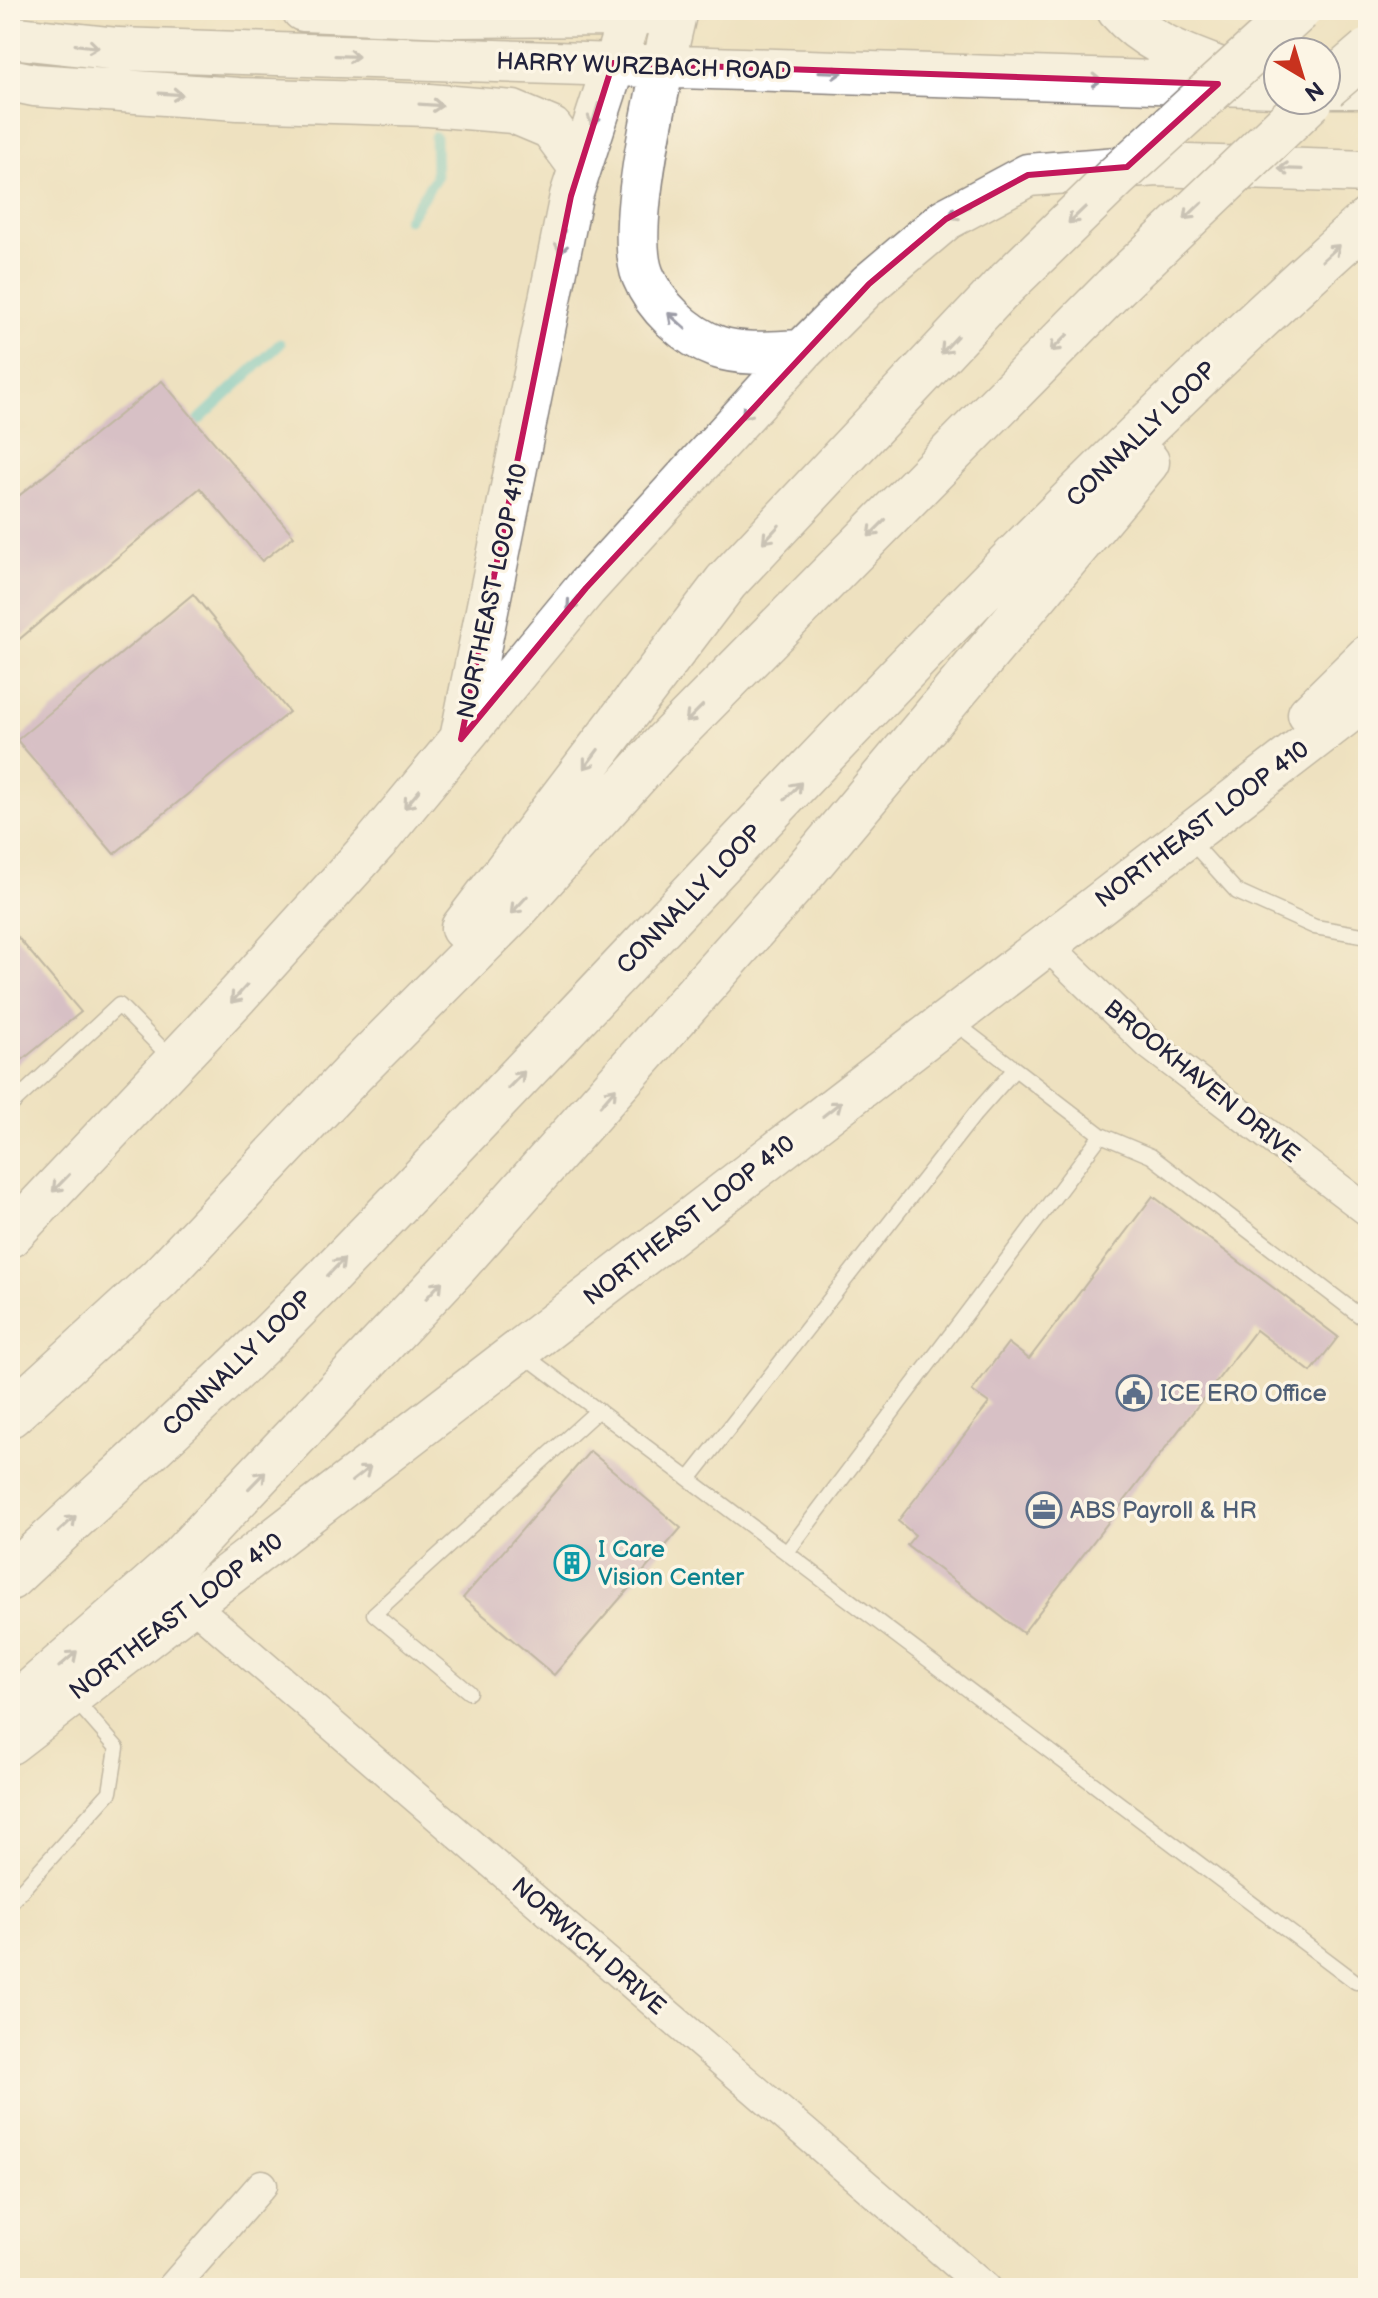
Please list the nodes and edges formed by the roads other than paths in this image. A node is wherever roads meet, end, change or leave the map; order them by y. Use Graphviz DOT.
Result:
graph roads {
  1 [pos="303,10"];
  2 [pos="676,10"];
  3 [pos="1118,10"];
  4 [pos="1299,10"];
  5 [pos="643,12"];
  6 [pos="10,37"];
  7 [pos="1368,51"];
  8 [pos="613,63"];
  9 [pos="663,67"];
  10 [pos="1342,73"];
  11 [pos="10,80"];
  12 [pos="1262,81"];
  13 [pos="1262,85"];
  14 [pos="1342,87"];
  15 [pos="1368,87"];
  16 [pos="1294,116"];
  17 [pos="579,166"];
  18 [pos="1368,172"];
  19 [pos="1368,220"];
  20 [pos="1295,286"];
  21 [pos="802,351"];
  22 [pos="1368,656"];
  23 [pos="1368,697"];
  24 [pos="461,739"];
  25 [pos="1186,836"];
  26 [pos="1368,936"];
  27 [pos="1045,943"];
  28 [pos="948,1018"];
  29 [pos="175,1062"];
  30 [pos="1015,1069"];
  31 [pos="354,1072"];
  32 [pos="10,1106"];
  33 [pos="1101,1135"];
  34 [pos="1368,1211"];
  35 [pos="10,1236"];
  36 [pos="1368,1322"];
  37 [pos="519,1352"];
  38 [pos="598,1410"];
  39 [pos="10,1415"];
  40 [pos="690,1478"];
  41 [pos="787,1552"];
  42 [pos="10,1578"];
  43 [pos="193,1605"];
  44 [pos="469,1692"];
  45 [pos="72,1696"];
  46 [pos="10,1710"];
  47 [pos="10,1743"];
  48 [pos="10,1903"];
  49 [pos="1356,1982"];
  50 [pos="262,2185"];
  51 [pos="177,2286"];
  52 [pos="985,2288"];
  1 -- 5 [label="main road, HARRY WURZBACH ROAD"];
  2 -- 9 [label="main road"];
  3 -- 12 [label="main road"];
  4 -- 31 [label="highway, one-way, bridge"];
  5 -- 8 [label="main road, NORTHEAST LOOP 410"];
  6 -- 8 [label="main road, HARRY WURZBACH ROAD, one-way"];
  7 -- 10 [label="highway, bridge"];
  8 -- 9 [label="main road, HARRY WURZBACH ROAD"];
  8 -- 17 [label="main road, NORTHEAST LOOP 410, one-way"];
  9 -- 13 [label="main road, HARRY WURZBACH ROAD, one-way"];
  21 -- 9 [label="main road, one-way"];
  11 -- 17 [label="main road, one-way"];
  14 -- 15 [label="main road"];
  16 -- 31 [label="highway, one-way, bridge"];
  17 -- 24 [label="main road, NORTHEAST LOOP 410, one-way"];
  18 -- 21 [label="main road, one-way"];
  20 -- 19 [label="highway, CONNALLY LOOP, one-way"];
  42 -- 20 [label="highway, CONNALLY LOOP, one-way"];
  46 -- 20 [label="highway, one-way"];
  21 -- 24 [label="main road, one-way"];
  22 -- 25 [label="main road"];
  23 -- 25 [label="main road, NORTHEAST LOOP 410"];
  24 -- 29 [label="main road, NORTHEAST LOOP 410, one-way"];
  25 -- 26 [label="lane"];
  25 -- 27 [label="main road, NORTHEAST LOOP 410"];
  27 -- 28 [label="main road, NORTHEAST LOOP 410"];
  27 -- 34 [label="street, BROOKHAVEN DRIVE"];
  28 -- 30 [label="lane"];
  37 -- 28 [label="main road, NORTHEAST LOOP 410, one-way"];
  29 -- 32 [label="lane"];
  29 -- 35 [label="main road, NORTHEAST LOOP 410, one-way"];
  30 -- 33 [label="lane"];
  30 -- 40 [label="lane"];
  31 -- 39 [label="highway"];
  33 -- 36 [label="lane"];
  33 -- 41 [label="lane"];
  37 -- 38 [label="lane"];
  43 -- 37 [label="main road, NORTHEAST LOOP 410, one-way"];
  38 -- 40 [label="lane"];
  38 -- 44 [label="lane"];
  40 -- 41 [label="lane"];
  41 -- 49 [label="lane"];
  43 -- 45 [label="main road, NORTHEAST LOOP 410"];
  43 -- 52 [label="street, NORWICH DRIVE"];
  45 -- 47 [label="main road, NORTHEAST LOOP 410"];
  45 -- 48 [label="lane"];
  50 -- 51 [label="street"];
}
